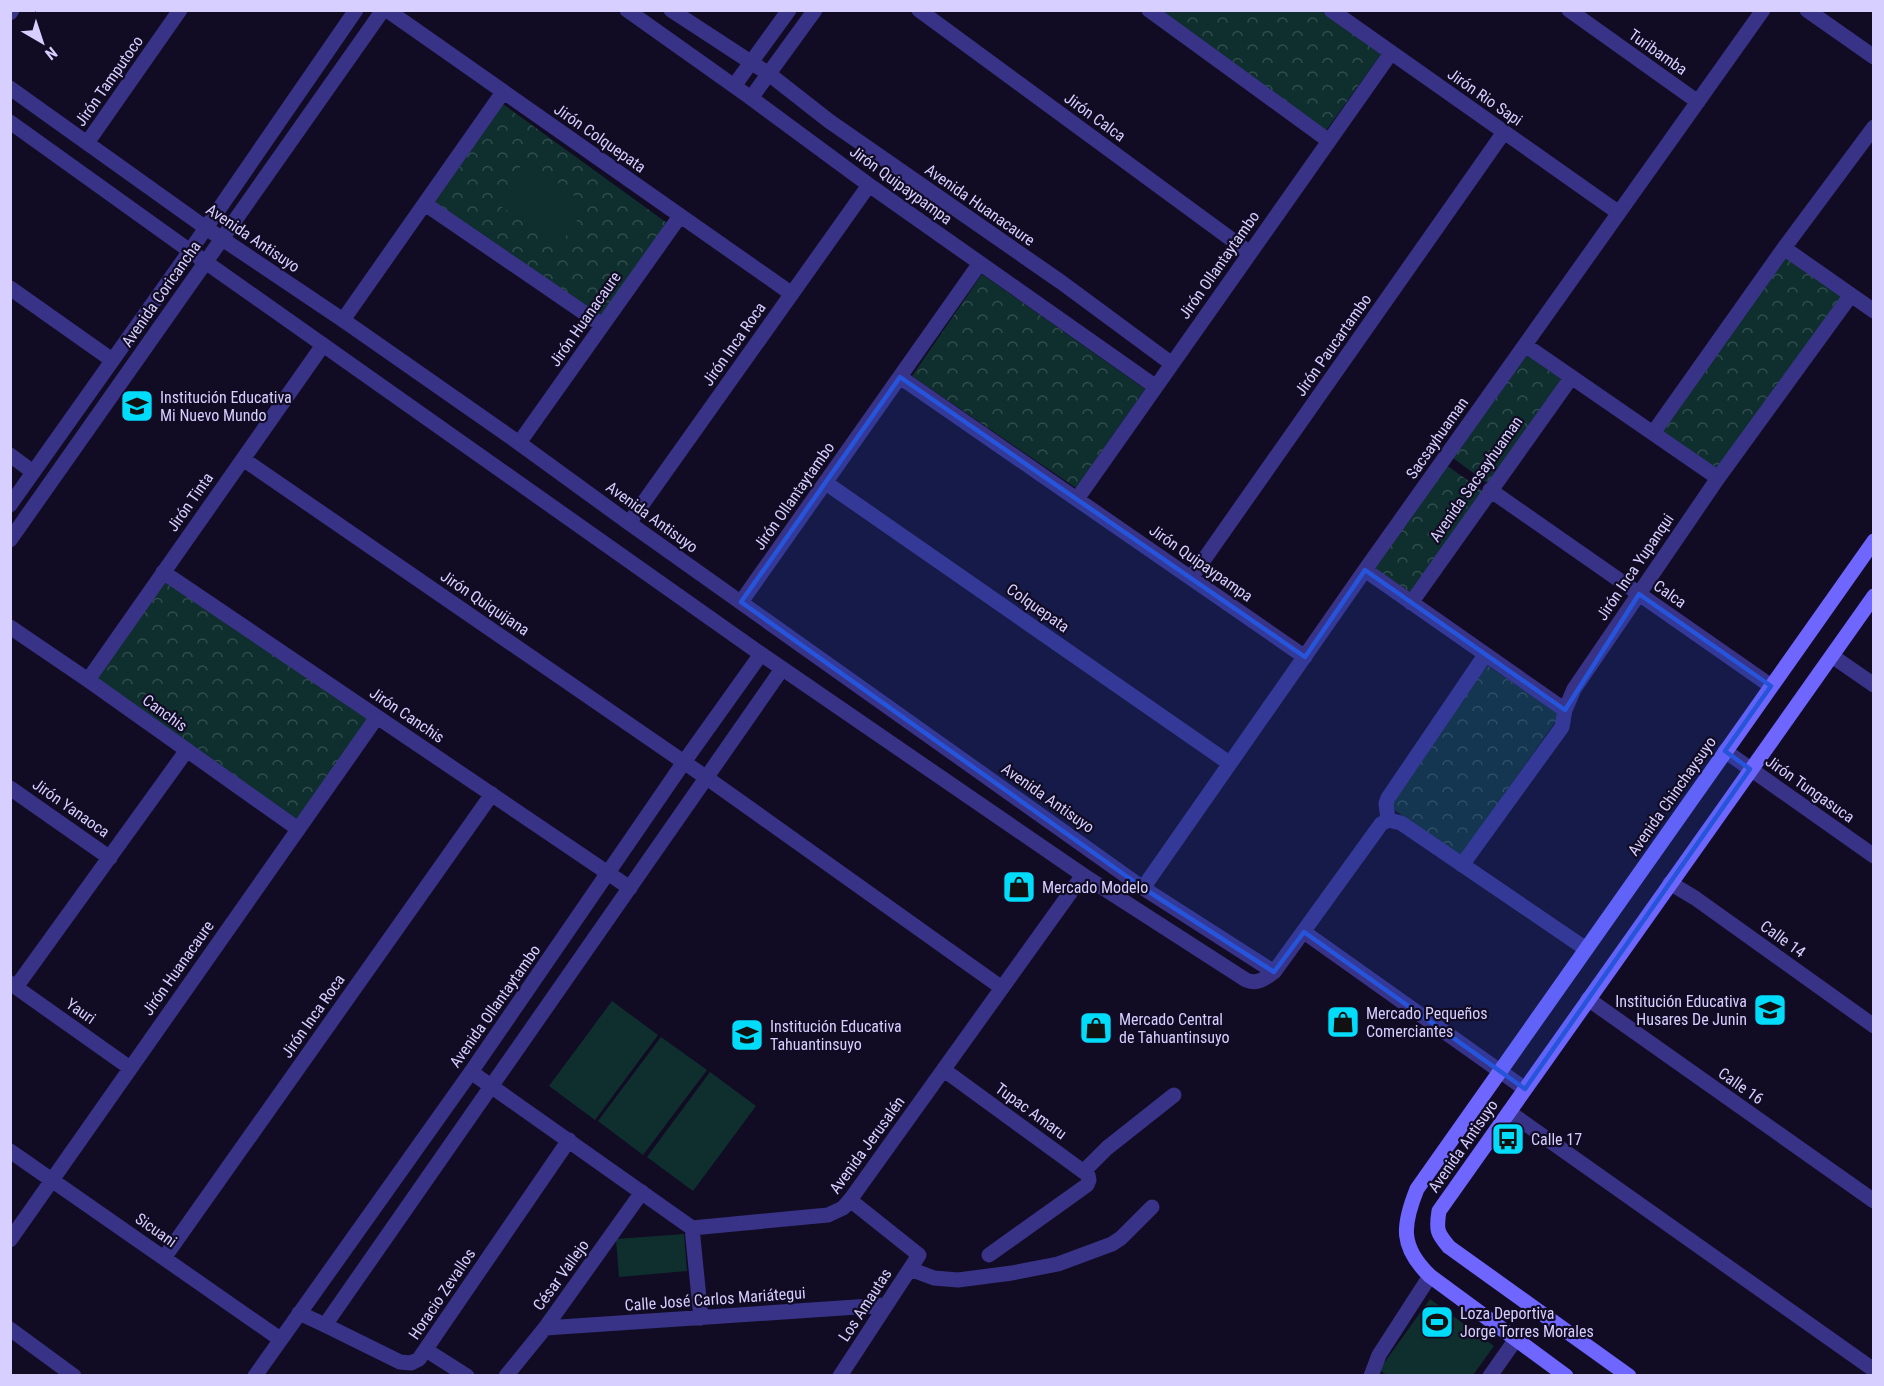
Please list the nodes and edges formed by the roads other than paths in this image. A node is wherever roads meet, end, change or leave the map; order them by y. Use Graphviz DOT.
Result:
graph roads {
  1 [pos="180,10"];
  2 [pos="356,10"];
  3 [pos="385,10"];
  4 [pos="627,10"];
  5 [pos="671,10"];
  6 [pos="789,10"];
  7 [pos="815,10"];
  8 [pos="919,10"];
  9 [pos="1331,10"];
  10 [pos="1569,10"];
  11 [pos="1763,10"];
  12 [pos="1807,10"];
  13 [pos="1154,12"];
  14 [pos="1391,52"];
  15 [pos="1874,57"];
  16 [pos="752,63"];
  17 [pos="769,74"];
  18 [pos="734,86"];
  19 [pos="10,88"];
  20 [pos="503,92"];
  21 [pos="751,98"];
  22 [pos="1698,102"];
  23 [pos="10,122"];
  24 [pos="1874,127"];
  25 [pos="1504,132"];
  26 [pos="1329,141"];
  27 [pos="87,143"];
  28 [pos="869,185"];
  29 [pos="425,204"];
  30 [pos="1619,213"];
  31 [pos="680,216"];
  32 [pos="206,228"];
  33 [pos="222,239"];
  34 [pos="1784,248"];
  35 [pos="190,251"];
  36 [pos="1250,253"];
  37 [pos="206,262"];
  38 [pos="981,263"];
  39 [pos="10,288"];
  40 [pos="792,294"];
  41 [pos="1851,295"];
  42 [pos="1874,311"];
  43 [pos="343,320"];
  44 [pos="602,325"];
  45 [pos="323,345"];
  46 [pos="1525,345"];
  47 [pos="112,360"];
  48 [pos="1172,364"];
  49 [pos="900,377"];
  50 [pos="1571,378"];
  51 [pos="1156,387"];
  52 [pos="1653,433"];
  53 [pos="519,443"];
  54 [pos="10,455"];
  55 [pos="243,459"];
  56 [pos="33,472"];
  57 [pos="1718,478"];
  58 [pos="826,483"];
  59 [pos="1490,490"];
  60 [pos="1077,499"];
  61 [pos="10,505"];
  62 [pos="629,523"];
  63 [pos="10,540"];
  64 [pos="1874,541"];
  65 [pos="1365,570"];
  66 [pos="163,572"];
  67 [pos="1191,578"];
  68 [pos="1639,594"];
  69 [pos="1874,596"];
  70 [pos="741,602"];
  71 [pos="1411,603"];
  72 [pos="10,627"];
  73 [pos="761,654"];
  74 [pos="1485,655"];
  75 [pos="1832,656"];
  76 [pos="1305,657"];
  77 [pos="783,669"];
  78 [pos="88,680"];
  79 [pos="1874,685"];
  80 [pos="1772,686"];
  81 [pos="1565,710"];
  82 [pos="377,717"];
  83 [pos="187,750"];
  84 [pos="1725,751"];
  85 [pos="684,762"];
  86 [pos="1229,763"];
  87 [pos="1750,769"];
  88 [pos="707,778"];
  89 [pos="10,788"];
  90 [pos="492,794"];
  91 [pos="1388,820"];
  92 [pos="298,830"];
  93 [pos="1874,856"];
  94 [pos="110,858"];
  95 [pos="1462,865"];
  96 [pos="608,873"];
  97 [pos="1083,875"];
  98 [pos="1670,883"];
  99 [pos="630,888"];
  100 [pos="1143,888"];
  101 [pos="1304,932"];
  102 [pos="1586,949"];
  103 [pos="1274,972"];
  104 [pos="13,985"];
  105 [pos="1002,988"];
  106 [pos="1588,999"];
  107 [pos="1874,1026"];
  108 [pos="130,1068"];
  109 [pos="944,1070"];
  110 [pos="1500,1071"];
  111 [pos="471,1072"];
  112 [pos="492,1086"];
  113 [pos="1525,1089"];
  114 [pos="1174,1095"];
  115 [pos="1509,1112"];
  116 [pos="569,1140"];
  117 [pos="10,1151"];
  118 [pos="1085,1178"];
  119 [pos="53,1180"];
  120 [pos="642,1192"];
  121 [pos="850,1200"];
  122 [pos="1874,1201"];
  123 [pos="1152,1207"];
  124 [pos="692,1228"];
  125 [pos="10,1240"];
  126 [pos="989,1255"];
  127 [pos="164,1258"];
  128 [pos="910,1269"];
  129 [pos="1431,1276"];
  130 [pos="886,1305"];
  131 [pos="299,1313"];
  132 [pos="701,1318"];
  133 [pos="324,1325"];
  134 [pos="545,1328"];
  135 [pos="10,1329"];
  136 [pos="280,1339"];
  137 [pos="1516,1339"];
  138 [pos="426,1350"];
  139 [pos="1874,1370"];
  140 [pos="74,1376"];
  141 [pos="255,1376"];
  142 [pos="467,1376"];
  143 [pos="506,1376"];
  144 [pos="840,1376"];
  145 [pos="1371,1376"];
  146 [pos="1490,1376"];
  147 [pos="1566,1376"];
  148 [pos="1629,1376"];
  1 -- 27 [label="street, Jirón Tamputoco"];
  2 -- 32 [label="street, Avenida Coricancha"];
  3 -- 20 [label="street, Jirón Colquepata"];
  3 -- 33 [label="street, Avenida Coricancha"];
  4 -- 18 [label="street, Jirón Quipaypampa"];
  5 -- 16 [label="street"];
  6 -- 16 [label="street"];
  7 -- 17 [label="street"];
  8 -- 36 [label="street, Jirón Calca"];
  9 -- 14 [label="street, Jirón Rio Sapi"];
  10 -- 22 [label="street, Turibamba"];
  11 -- 22 [label="street, Sacsayhuaman"];
  12 -- 15 [label="street"];
  13 -- 26 [label="street"];
  14 -- 25 [label="street, Jirón Rio Sapi"];
  14 -- 26 [label="street, Jirón Ollantaytambo"];
  16 -- 17 [label="street, Avenida Huanacaure"];
  16 -- 18 [label="street"];
  17 -- 21 [label="street"];
  17 -- 48 [label="street, Avenida Huanacaure"];
  18 -- 21 [label="street, Jirón Quipaypampa"];
  19 -- 27 [label="street, Avenida Antisuyo"];
  20 -- 29 [label="street"];
  20 -- 31 [label="street, Jirón Colquepata"];
  21 -- 28 [label="street, Jirón Quipaypampa"];
  22 -- 30 [label="street, Sacsayhuaman"];
  23 -- 35 [label="street"];
  24 -- 34 [label="street"];
  25 -- 30 [label="street, Jirón Rio Sapi"];
  25 -- 67 [label="street, Jirón Paucartambo"];
  26 -- 36 [label="street, Jirón Ollantaytambo"];
  27 -- 32 [label="street, Avenida Antisuyo"];
  28 -- 38 [label="street, Jirón Quipaypampa"];
  28 -- 40 [label="street, Jirón Inca Roca"];
  29 -- 43 [label="street"];
  29 -- 44 [label="street"];
  30 -- 46 [label="street, Sacsayhuaman"];
  31 -- 40 [label="street, Jirón Colquepata"];
  31 -- 44 [label="street, Jirón Huanacaure"];
  32 -- 33 [label="street, Avenida Antisuyo"];
  32 -- 35 [label="street, Avenida Coricancha"];
  33 -- 37 [label="street, Avenida Coricancha"];
  33 -- 43 [label="street, Avenida Antisuyo"];
  34 -- 41 [label="street"];
  34 -- 52 [label="street"];
  35 -- 37 [label="street"];
  35 -- 47 [label="street, Avenida Coricancha"];
  36 -- 48 [label="street, Jirón Ollantaytambo"];
  37 -- 45 [label="street"];
  37 -- 63 [label="street, Avenida Coricancha"];
  38 -- 49 [label="street, Jirón Ollantaytambo"];
  38 -- 51 [label="street, Jirón Quipaypampa"];
  39 -- 47 [label="street"];
  40 -- 62 [label="street, Jirón Inca Roca"];
  41 -- 42 [label="street"];
  41 -- 57 [label="street, Jirón Inca Yupanqui"];
  43 -- 53 [label="street, Avenida Antisuyo"];
  44 -- 53 [label="street, Jirón Huanacaure"];
  45 -- 55 [label="street, Jirón Tinta"];
  45 -- 73 [label="street"];
  46 -- 50 [label="street"];
  46 -- 65 [label="street, Sacsayhuaman"];
  47 -- 56 [label="street, Avenida Coricancha"];
  48 -- 51 [label="street, Jirón Ollantaytambo"];
  49 -- 58 [label="street, Jirón Ollantaytambo"];
  49 -- 60 [label="street, Jirón Quipaypampa"];
  50 -- 52 [label="street"];
  50 -- 59 [label="street, Avenida Sacsayhuaman"];
  51 -- 60 [label="street, Jirón Ollantaytambo"];
  52 -- 57 [label="street"];
  53 -- 62 [label="street, Avenida Antisuyo"];
  54 -- 56 [label="street"];
  55 -- 66 [label="street, Jirón Tinta"];
  55 -- 85 [label="street, Jirón Quiquijana"];
  56 -- 61 [label="street, Avenida Coricancha"];
  57 -- 68 [label="street, Jirón Inca Yupanqui"];
  58 -- 70 [label="street, Jirón Ollantaytambo"];
  58 -- 86 [label="street, Colquepata"];
  59 -- 68 [label="street, Calca"];
  59 -- 71 [label="street, Avenida Sacsayhuaman"];
  60 -- 67 [label="street, Jirón Quipaypampa"];
  62 -- 70 [label="street, Avenida Antisuyo"];
  64 -- 80 [label="main road, Avenida Chinchaysuyo"];
  65 -- 71 [label="street"];
  65 -- 76 [label="street, Sacsayhuaman"];
  66 -- 78 [label="street, Jirón Tinta"];
  66 -- 82 [label="street, Jirón Canchis"];
  67 -- 76 [label="street, Jirón Quipaypampa"];
  68 -- 80 [label="street, Calca"];
  68 -- 81 [label="street, Jirón Inca Yupanqui"];
  69 -- 75 [label="main road"];
  70 -- 100 [label="street, Avenida Antisuyo"];
  71 -- 74 [label="street"];
  72 -- 78 [label="street, Canchis"];
  73 -- 77 [label="street"];
  73 -- 85 [label="street, Avenida Ollantaytambo"];
  74 -- 81 [label="street"];
  74 -- 91 [label="street"];
  75 -- 79 [label="street"];
  75 -- 87 [label="main road"];
  76 -- 86 [label="street, Sacsayhuaman"];
  77 -- 88 [label="street"];
  77 -- 97 [label="street"];
  78 -- 83 [label="street, Canchis"];
  80 -- 84 [label="main road, Avenida Chinchaysuyo"];
  81 -- 95 [label="street, Jirón Inca Yupanqui"];
  82 -- 90 [label="street, Jirón Canchis"];
  82 -- 92 [label="street, Jirón Huanacaure"];
  83 -- 92 [label="street, Canchis"];
  83 -- 94 [label="street"];
  84 -- 87 [label="street, Jirón Tungasuca"];
  84 -- 102 [label="main road, Avenida Chinchaysuyo"];
  85 -- 88 [label="street, Jirón Quiquijana"];
  85 -- 96 [label="street, Avenida Ollantaytambo"];
  86 -- 100 [label="street, Sacsayhuaman"];
  87 -- 93 [label="street, Jirón Tungasuca"];
  87 -- 98 [label="main road"];
  88 -- 99 [label="street"];
  88 -- 105 [label="street, Jirón Quiquijana"];
  89 -- 94 [label="street, Jirón Yanaoca"];
  90 -- 96 [label="street, Jirón Canchis"];
  90 -- 127 [label="street, Jirón Inca Roca"];
  91 -- 95 [label="street"];
  91 -- 101 [label="street"];
  92 -- 108 [label="street, Jirón Huanacaure"];
  94 -- 104 [label="street"];
  95 -- 102 [label="street"];
  96 -- 99 [label="street, Jirón Canchis"];
  96 -- 111 [label="street, Avenida Ollantaytambo"];
  97 -- 103 [label="street"];
  97 -- 105 [label="street, Avenida Jerusalén"];
  98 -- 106 [label="main road"];
  98 -- 107 [label="street, Calle 14"];
  99 -- 112 [label="street"];
  100 -- 103 [label="street, Avenida Antisuyo"];
  101 -- 103 [label="street"];
  101 -- 110 [label="street"];
  102 -- 110 [label="main road, Avenida Chinchaysuyo"];
  104 -- 108 [label="street, Yauri"];
  105 -- 109 [label="street, Avenida Jerusalén"];
  106 -- 113 [label="main road"];
  106 -- 122 [label="street, Calle 16"];
  108 -- 119 [label="street, Jirón Huanacaure"];
  109 -- 118 [label="street, Tupac Amaru"];
  109 -- 121 [label="street, Avenida Jerusalén"];
  110 -- 113 [label="street"];
  110 -- 129 [label="main road, Avenida Antisuyo"];
  111 -- 112 [label="street"];
  111 -- 131 [label="street, Avenida Ollantaytambo"];
  112 -- 116 [label="street"];
  112 -- 133 [label="street"];
  113 -- 115 [label="main road, Avenida Antisuyo"];
  114 -- 118 [label="street"];
  115 -- 139 [label="street"];
  115 -- 148 [label="main road, Avenida Antisuyo"];
  116 -- 120 [label="street"];
  116 -- 138 [label="street, Horacio Zevallos"];
  117 -- 119 [label="street, Sicuani"];
  118 -- 126 [label="street"];
  119 -- 125 [label="street, Jirón Huanacaure"];
  119 -- 127 [label="street, Sicuani"];
  120 -- 124 [label="street"];
  120 -- 134 [label="street, César Vallejo"];
  121 -- 124 [label="street, Avenida Jerusalén"];
  121 -- 128 [label="street, Los Amautas"];
  123 -- 128 [label="street"];
  124 -- 132 [label="street"];
  127 -- 136 [label="street, Sicuani"];
  128 -- 130 [label="street, Los Amautas"];
  129 -- 137 [label="main road, Avenida Antisuyo"];
  129 -- 145 [label="street"];
  130 -- 132 [label="street, Calle José Carlos Mariátegui"];
  130 -- 144 [label="street, Los Amautas"];
  131 -- 133 [label="street, Horacio Zevallos"];
  131 -- 136 [label="street, Avenida Ollantaytambo"];
  132 -- 134 [label="street, Calle José Carlos Mariátegui"];
  133 -- 138 [label="street, Horacio Zevallos"];
  134 -- 143 [label="street, César Vallejo"];
  135 -- 140 [label="street"];
  136 -- 141 [label="street, Avenida Ollantaytambo"];
  137 -- 146 [label="street"];
  137 -- 147 [label="main road, Avenida Antisuyo"];
  138 -- 142 [label="street"];
}
